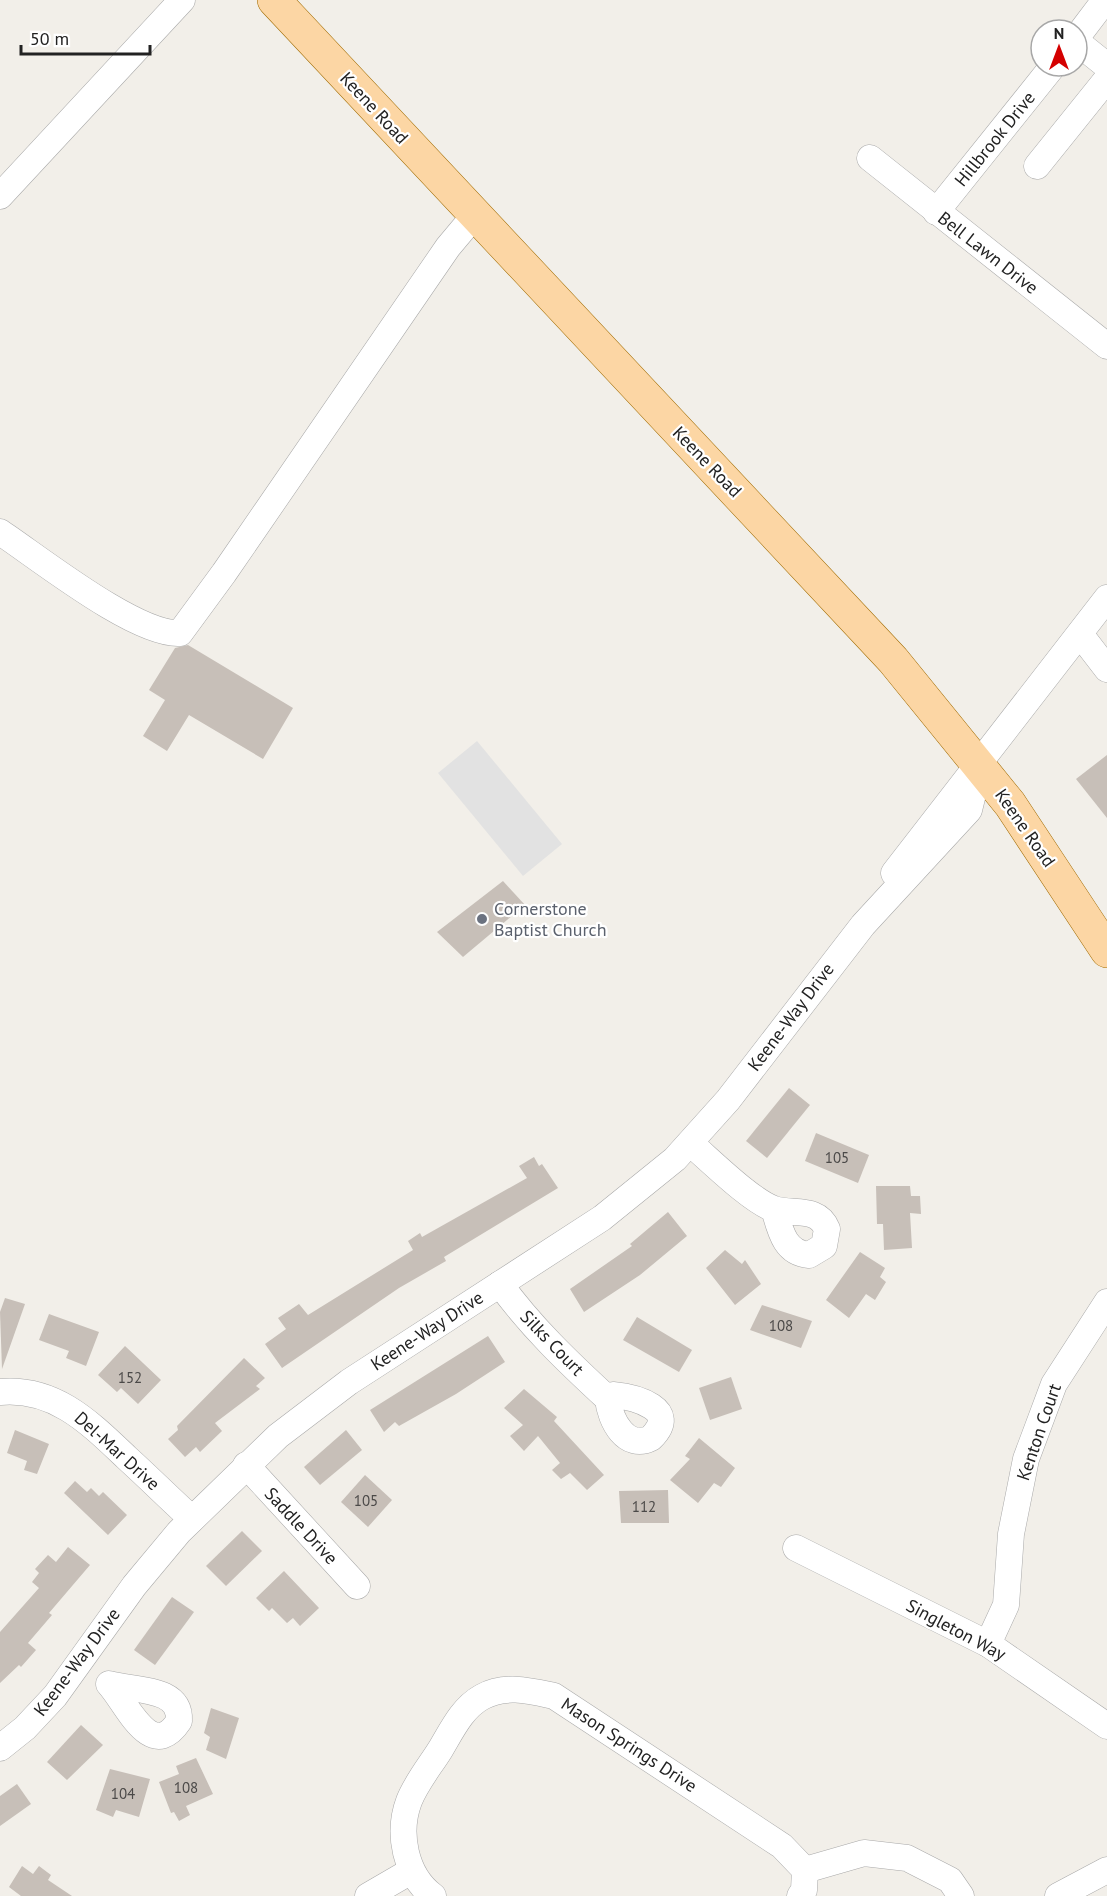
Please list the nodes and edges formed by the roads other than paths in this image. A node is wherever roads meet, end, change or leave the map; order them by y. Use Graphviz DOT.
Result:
graph roads {
  1 [pos="182,0"];
  2 [pos="274,0"];
  3 [pos="1105,0"];
  4 [pos="1089,21"];
  5 [pos="1089,52"];
  6 [pos="1107,66"];
  7 [pos="1043,78"];
  8 [pos="1107,79"];
  9 [pos="870,158"];
  10 [pos="1037,166"];
  11 [pos="0,196"];
  12 [pos="936,212"];
  13 [pos="474,216"];
  14 [pos="1104,338"];
  15 [pos="0,532"];
  16 [pos="1107,598"];
  17 [pos="1080,634"];
  18 [pos="1107,669"];
  19 [pos="980,765"];
  20 [pos="1107,951"];
  21 [pos="690,1143"];
  22 [pos="774,1209"];
  23 [pos="500,1284"];
  24 [pos="1107,1302"];
  25 [pos="0,1392"];
  26 [pos="608,1399"];
  27 [pos="246,1466"];
  28 [pos="192,1519"];
  29 [pos="796,1548"];
  30 [pos="357,1586"];
  31 [pos="988,1644"];
  32 [pos="80,1665"];
  33 [pos="109,1684"];
  34 [pos="1107,1725"];
  35 [pos="0,1748"];
  36 [pos="805,1870"];
  37 [pos="1107,1870"];
  38 [pos="411,1871"];
  39 [pos="368,1896"];
  40 [pos="433,1896"];
  41 [pos="800,1896"];
  42 [pos="961,1896"];
  43 [pos="1058,1896"];
  1 -- 11 [label="street"];
  2 -- 13 [label="main road, Keene Road"];
  3 -- 4 [label="street"];
  5 -- 6 [label="street"];
  7 -- 12 [label="street, Hillbrook Drive"];
  8 -- 10 [label="street"];
  9 -- 12 [label="street, Bell Lawn Drive"];
  12 -- 14 [label="street, Bell Lawn Drive"];
  13 -- 15 [label="street"];
  13 -- 19 [label="main road, Keene Road"];
  16 -- 17 [label="street, Keene-Way Drive"];
  17 -- 18 [label="street"];
  17 -- 19 [label="street, Keene-Way Drive"];
  19 -- 20 [label="main road, Keene Road"];
  19 -- 21 [label="street, Keene-Way Drive"];
  21 -- 22 [label="street"];
  21 -- 23 [label="street, Keene-Way Drive"];
  23 -- 26 [label="street, Silks Court"];
  23 -- 27 [label="street, Keene-Way Drive"];
  24 -- 31 [label="street, Kenton Court"];
  25 -- 28 [label="street, Del-Mar Drive"];
  27 -- 28 [label="street, Keene-Way Drive"];
  27 -- 30 [label="street, Saddle Drive"];
  28 -- 32 [label="street, Keene-Way Drive"];
  29 -- 31 [label="street, Singleton Way"];
  31 -- 34 [label="street, Singleton Way"];
  32 -- 33 [label="street"];
  32 -- 35 [label="street, Keene-Way Drive"];
  36 -- 38 [label="street, Mason Springs Drive"];
  36 -- 41 [label="street"];
  36 -- 42 [label="street"];
  37 -- 43 [label="street"];
  38 -- 39 [label="street"];
  38 -- 40 [label="street, Mason Springs Drive"];
}
